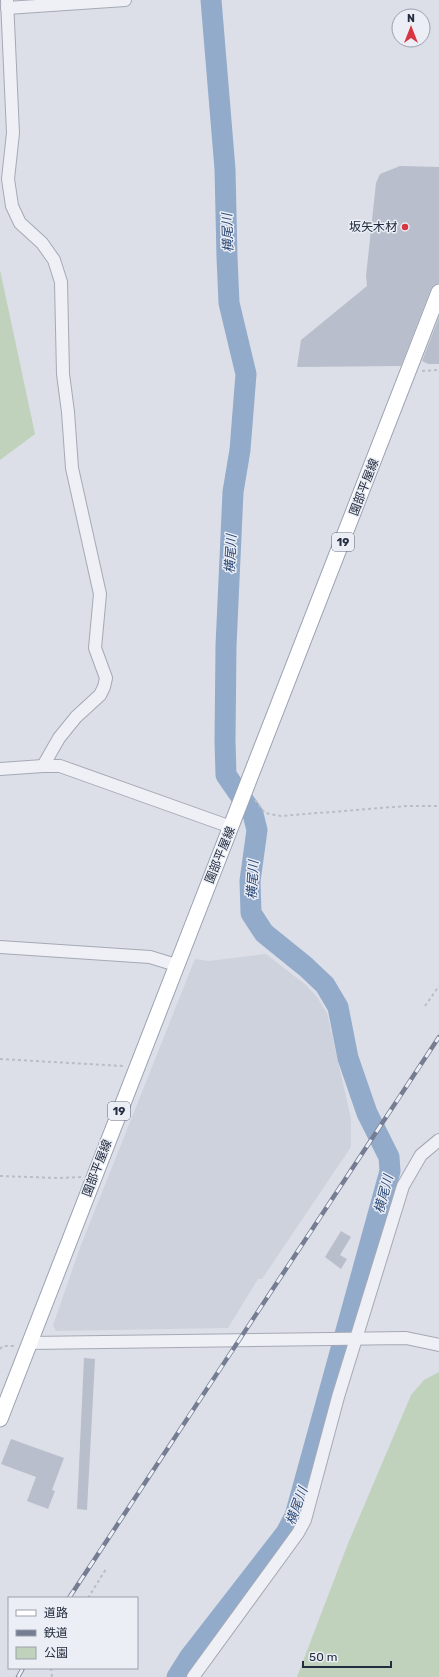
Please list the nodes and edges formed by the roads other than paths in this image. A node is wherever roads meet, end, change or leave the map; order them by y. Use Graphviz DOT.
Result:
graph roads {
  1 [pos="125,0"];
  2 [pos="7,4"];
  3 [pos="439,292"];
  4 [pos="43,766"];
  5 [pos="0,769"];
  6 [pos="231,827"];
  7 [pos="0,947"];
  8 [pos="176,965"];
  9 [pos="439,1140"];
  10 [pos="354,1339"];
  11 [pos="29,1343"];
  12 [pos="439,1345"];
  13 [pos="0,1418"];
  14 [pos="193,1677"];
  1 -- 2 [label="street"];
  2 -- 4 [label="street"];
  3 -- 6 [label="main road, 園部平屋線 / 19"];
  4 -- 5 [label="street"];
  4 -- 6 [label="street"];
  6 -- 8 [label="main road, 園部平屋線 / 19"];
  7 -- 8 [label="street"];
  8 -- 11 [label="main road, 園部平屋線 / 19"];
  9 -- 10 [label="street"];
  10 -- 11 [label="street"];
  10 -- 12 [label="street"];
  10 -- 14 [label="street"];
  11 -- 13 [label="main road, 園部平屋線 / 19"];
}
